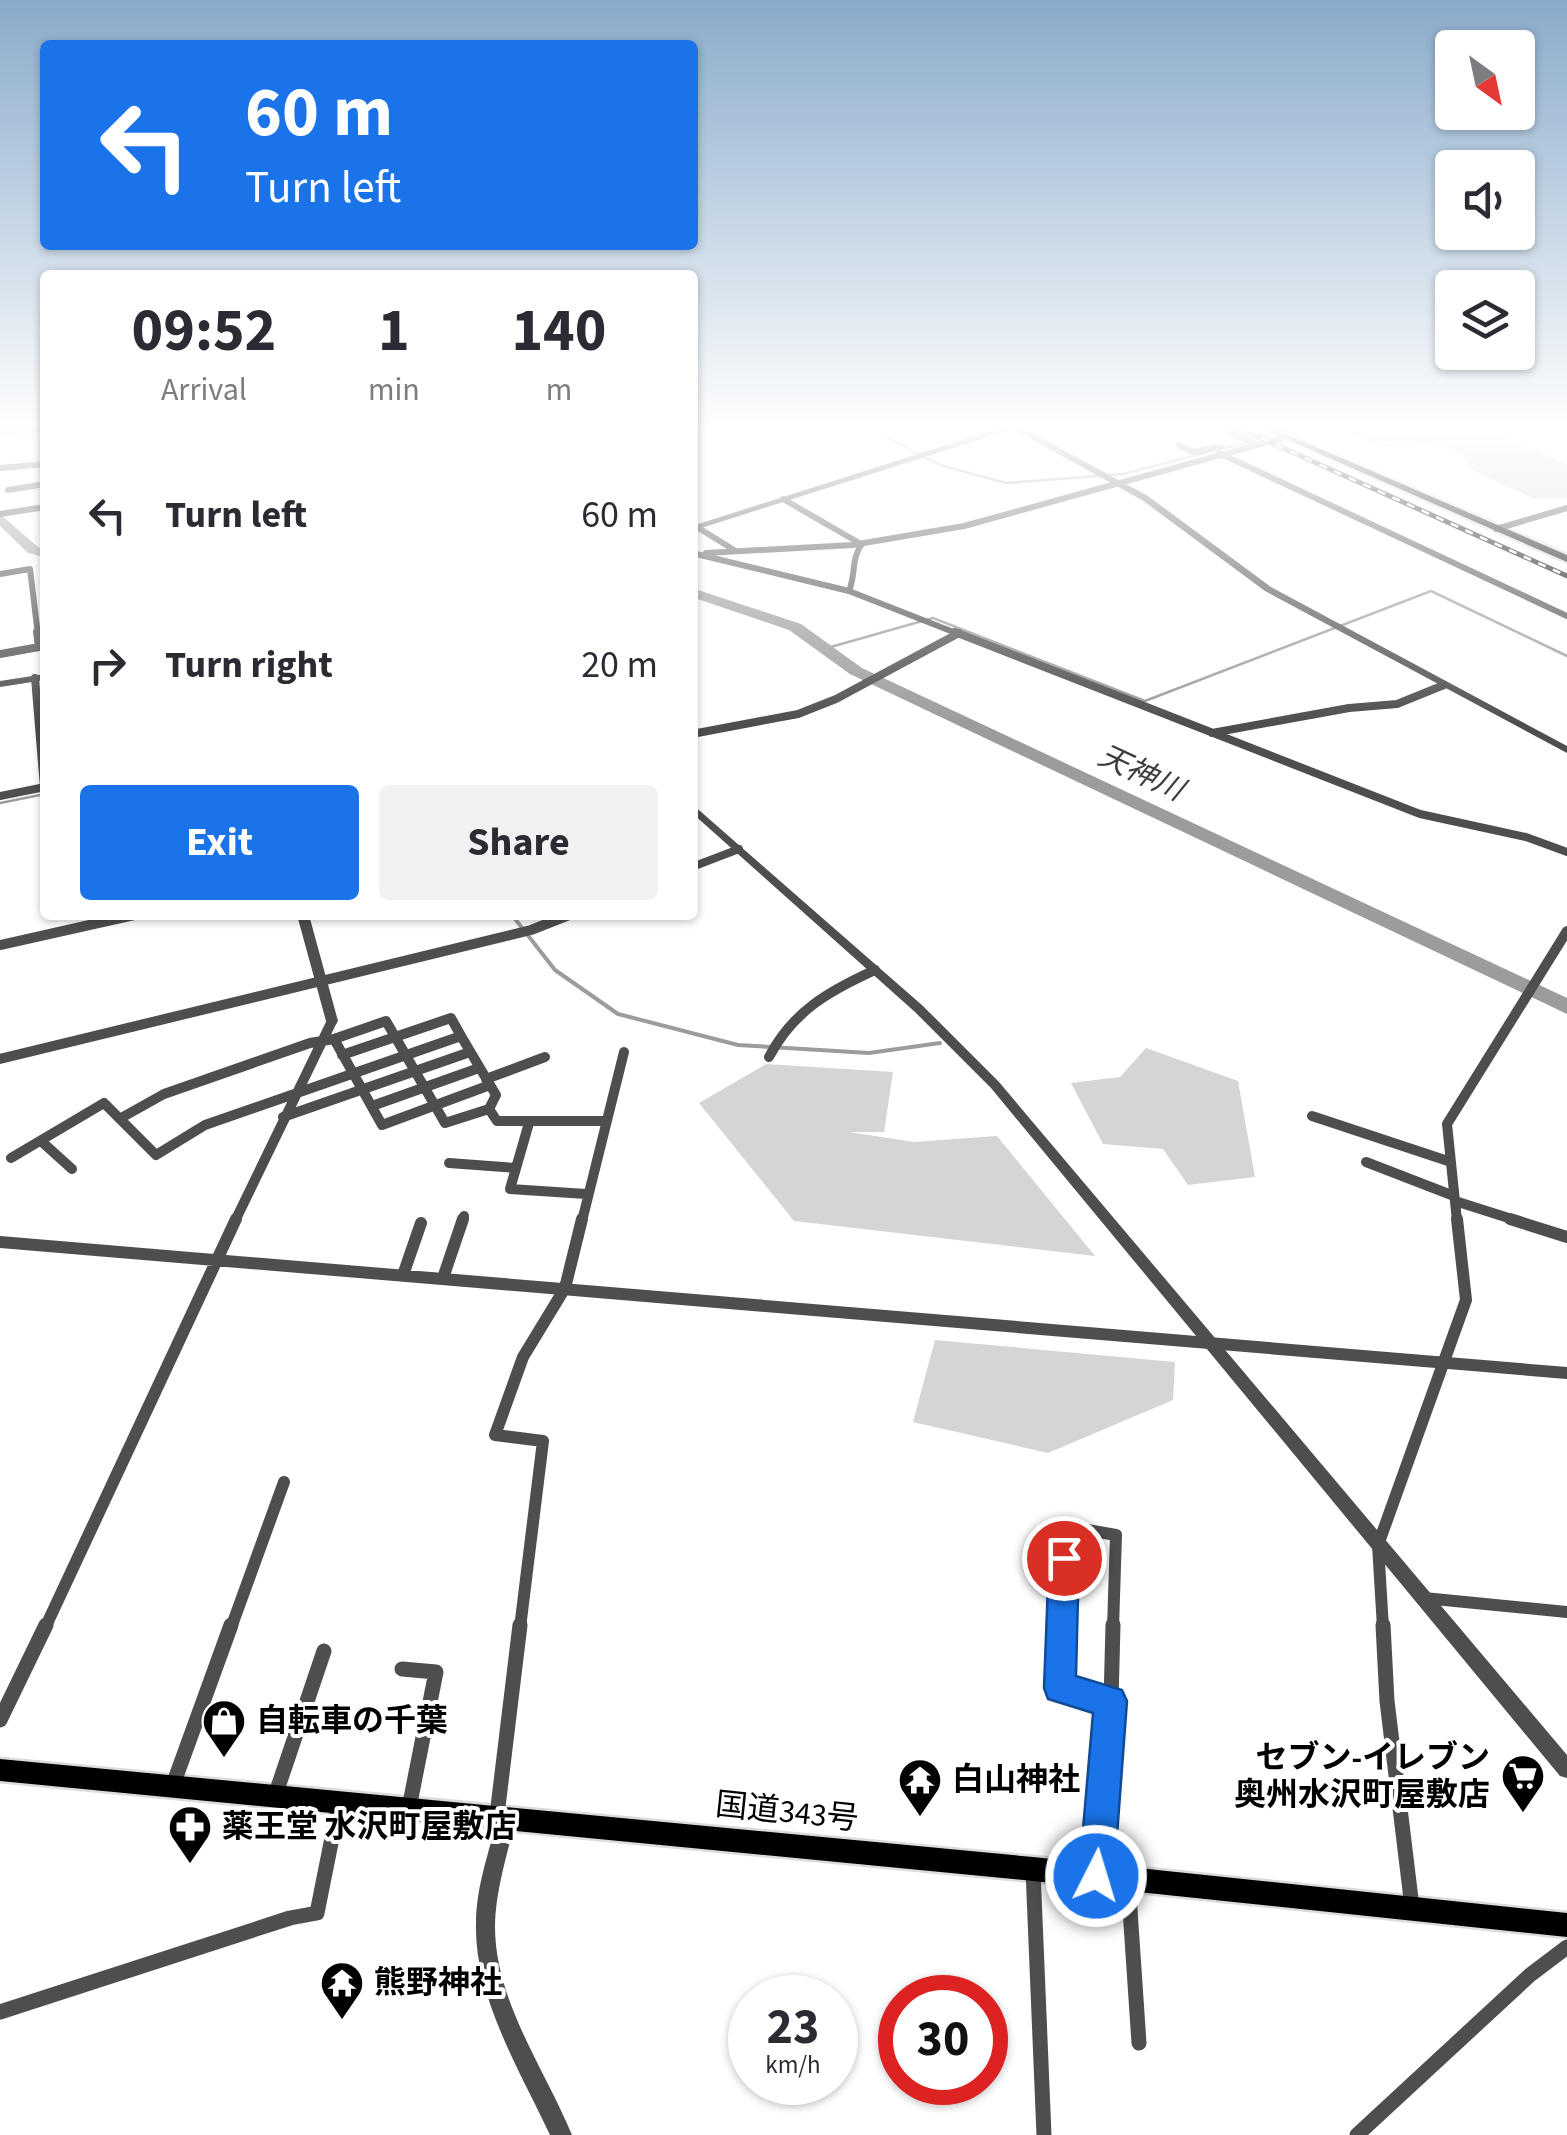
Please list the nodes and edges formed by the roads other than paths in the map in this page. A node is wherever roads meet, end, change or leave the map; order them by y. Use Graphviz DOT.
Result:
graph roads {
  1 [pos="828,525"];
  2 [pos="967,525"];
  3 [pos="1178,525"];
  4 [pos="1372,525"];
  5 [pos="1486,525"];
  6 [pos="1511,525"];
  7 [pos="1496,529"];
  8 [pos="698,530"];
  9 [pos="862,544"];
  10 [pos="735,551"];
  11 [pos="698,554"];
  12 [pos="698,555"];
  13 [pos="1567,558"];
  14 [pos="0,574"];
  15 [pos="849,591"];
  16 [pos="1567,616"];
  17 [pos="960,634"];
  18 [pos="0,654"];
  19 [pos="40,677"];
  20 [pos="0,684"];
  21 [pos="1444,685"];
  22 [pos="698,733"];
  23 [pos="1212,733"];
  24 [pos="1567,750"];
  25 [pos="40,788"];
  26 [pos="0,796"];
  27 [pos="698,811"];
  28 [pos="739,848"];
  29 [pos="1567,852"];
  30 [pos="698,865"];
  31 [pos="112,920"];
  32 [pos="304,920"];
  33 [pos="555,920"];
  34 [pos="1567,930"];
  35 [pos="0,945"];
  36 [pos="875,970"];
  37 [pos="322,981"];
  38 [pos="332,1021"];
  39 [pos="396,1036"];
  40 [pos="460,1036"];
  41 [pos="328,1040"];
  42 [pos="470,1052"];
  43 [pos="624,1052"];
  44 [pos="408,1054"];
  45 [pos="342,1055"];
  46 [pos="545,1057"];
  47 [pos="769,1057"];
  48 [pos="0,1059"];
  49 [pos="417,1070"];
  50 [pos="355,1073"];
  51 [pos="485,1078"];
  52 [pos="426,1087"];
  53 [pos="363,1090"];
  54 [pos="295,1092"];
  55 [pos="435,1104"];
  56 [pos="372,1106"];
  57 [pos="489,1109"];
  58 [pos="1312,1116"];
  59 [pos="283,1117"];
  60 [pos="121,1118"];
  61 [pos="606,1121"];
  62 [pos="530,1123"];
  63 [pos="41,1141"];
  64 [pos="12,1158"];
  65 [pos="1366,1162"];
  66 [pos="1451,1162"];
  67 [pos="449,1164"];
  68 [pos="72,1168"];
  69 [pos="516,1168"];
  70 [pos="586,1194"];
  71 [pos="1454,1198"];
  72 [pos="464,1216"];
  73 [pos="421,1223"];
  74 [pos="1567,1237"];
  75 [pos="0,1242"];
  76 [pos="216,1260"];
  77 [pos="402,1275"];
  78 [pos="443,1278"];
  79 [pos="565,1288"];
  80 [pos="1210,1343"];
  81 [pos="1446,1363"];
  82 [pos="1567,1373"];
  83 [pos="284,1482"];
  84 [pos="1378,1544"];
  85 [pos="1423,1598"];
  86 [pos="1567,1612"];
  87 [pos="324,1651"];
  88 [pos="402,1670"];
  89 [pos="1111,1701"];
  90 [pos="0,1720"];
  91 [pos="0,1770"];
  92 [pos="1567,1770"];
  93 [pos="172,1786"];
  94 [pos="275,1796"];
  95 [pos="339,1800"];
  96 [pos="408,1808"];
  97 [pos="502,1817"];
  98 [pos="1033,1869"];
  99 [pos="1096,1876"];
  100 [pos="1128,1879"];
  101 [pos="1412,1908"];
  102 [pos="1567,1925"];
  103 [pos="1567,1946"];
  104 [pos="0,2012"];
  105 [pos="1139,2044"];
  106 [pos="561,2135"];
  107 [pos="1044,2135"];
  108 [pos="1357,2135"];
  1 -- 9 [label="street"];
  2 -- 9 [label="street"];
  3 -- 21 [label="street"];
  4 -- 16 [label="street"];
  5 -- 7 [label="highway"];
  6 -- 7 [label="street"];
  7 -- 13 [label="highway"];
  8 -- 10 [label="street"];
  9 -- 10 [label="street"];
  9 -- 15 [label="street"];
  10 -- 11 [label="street"];
  12 -- 15 [label="street"];
  14 -- 18 [label="street"];
  15 -- 17 [label="street"];
  17 -- 22 [label="street"];
  17 -- 23 [label="street"];
  19 -- 20 [label="street"];
  21 -- 23 [label="street"];
  21 -- 24 [label="street"];
  23 -- 29 [label="street"];
  25 -- 26 [label="street"];
  27 -- 28 [label="street"];
  28 -- 30 [label="street"];
  28 -- 36 [label="street"];
  31 -- 35 [label="street"];
  32 -- 37 [label="street"];
  33 -- 37 [label="street"];
  34 -- 66 [label="street"];
  36 -- 47 [label="street"];
  36 -- 80 [label="street"];
  37 -- 38 [label="street"];
  37 -- 48 [label="street"];
  38 -- 41 [label="street"];
  39 -- 40 [label="street"];
  39 -- 41 [label="street"];
  39 -- 44 [label="street"];
  39 -- 45 [label="street"];
  40 -- 42 [label="street"];
  40 -- 44 [label="street"];
  41 -- 45 [label="street"];
  41 -- 54 [label="street"];
  41 -- 60 [label="street"];
  42 -- 49 [label="street"];
  42 -- 51 [label="street"];
  43 -- 61 [label="street"];
  44 -- 49 [label="street"];
  44 -- 50 [label="street"];
  45 -- 50 [label="street"];
  46 -- 51 [label="street"];
  49 -- 52 [label="street"];
  49 -- 53 [label="street"];
  50 -- 53 [label="street"];
  50 -- 54 [label="street"];
  51 -- 52 [label="street"];
  51 -- 55 [label="street"];
  51 -- 57 [label="street"];
  52 -- 55 [label="street"];
  52 -- 56 [label="street"];
  53 -- 56 [label="street"];
  53 -- 59 [label="street"];
  54 -- 59 [label="street"];
  54 -- 60 [label="street"];
  55 -- 56 [label="street"];
  55 -- 57 [label="street"];
  57 -- 62 [label="street"];
  58 -- 66 [label="street"];
  59 -- 76 [label="street"];
  60 -- 63 [label="street"];
  61 -- 62 [label="street"];
  61 -- 70 [label="street"];
  62 -- 69 [label="street"];
  63 -- 64 [label="street"];
  63 -- 68 [label="street"];
  65 -- 71 [label="street"];
  66 -- 71 [label="street"];
  67 -- 69 [label="street"];
  69 -- 70 [label="street"];
  70 -- 79 [label="street"];
  71 -- 74 [label="street"];
  71 -- 81 [label="street"];
  72 -- 78 [label="street"];
  73 -- 77 [label="street"];
  75 -- 76 [label="street"];
  76 -- 77 [label="street"];
  76 -- 90 [label="street"];
  77 -- 78 [label="street"];
  78 -- 79 [label="street"];
  79 -- 80 [label="street"];
  79 -- 97 [label="street"];
  80 -- 81 [label="street"];
  80 -- 84 [label="street"];
  81 -- 82 [label="street"];
  81 -- 84 [label="street"];
  83 -- 93 [label="street"];
  84 -- 85 [label="street"];
  84 -- 101 [label="street"];
  85 -- 86 [label="street"];
  85 -- 92 [label="street"];
  87 -- 94 [label="street"];
  88 -- 96 [label="street"];
  89 -- 89 [label="street"];
  89 -- 99 [label="street"];
  91 -- 93 [label="highway, 国道343号"];
  93 -- 94 [label="highway, 国道343号"];
  94 -- 95 [label="highway, 国道343号"];
  95 -- 96 [label="highway, 国道343号"];
  95 -- 104 [label="street"];
  96 -- 97 [label="highway, 国道343号"];
  97 -- 98 [label="highway, 国道343号"];
  97 -- 106 [label="street"];
  98 -- 99 [label="highway, 国道343号"];
  98 -- 107 [label="street"];
  99 -- 100 [label="highway, 国道343号"];
  100 -- 101 [label="highway, 国道343号"];
  100 -- 105 [label="street"];
  101 -- 102 [label="highway, 国道343号"];
  103 -- 108 [label="street"];
}
